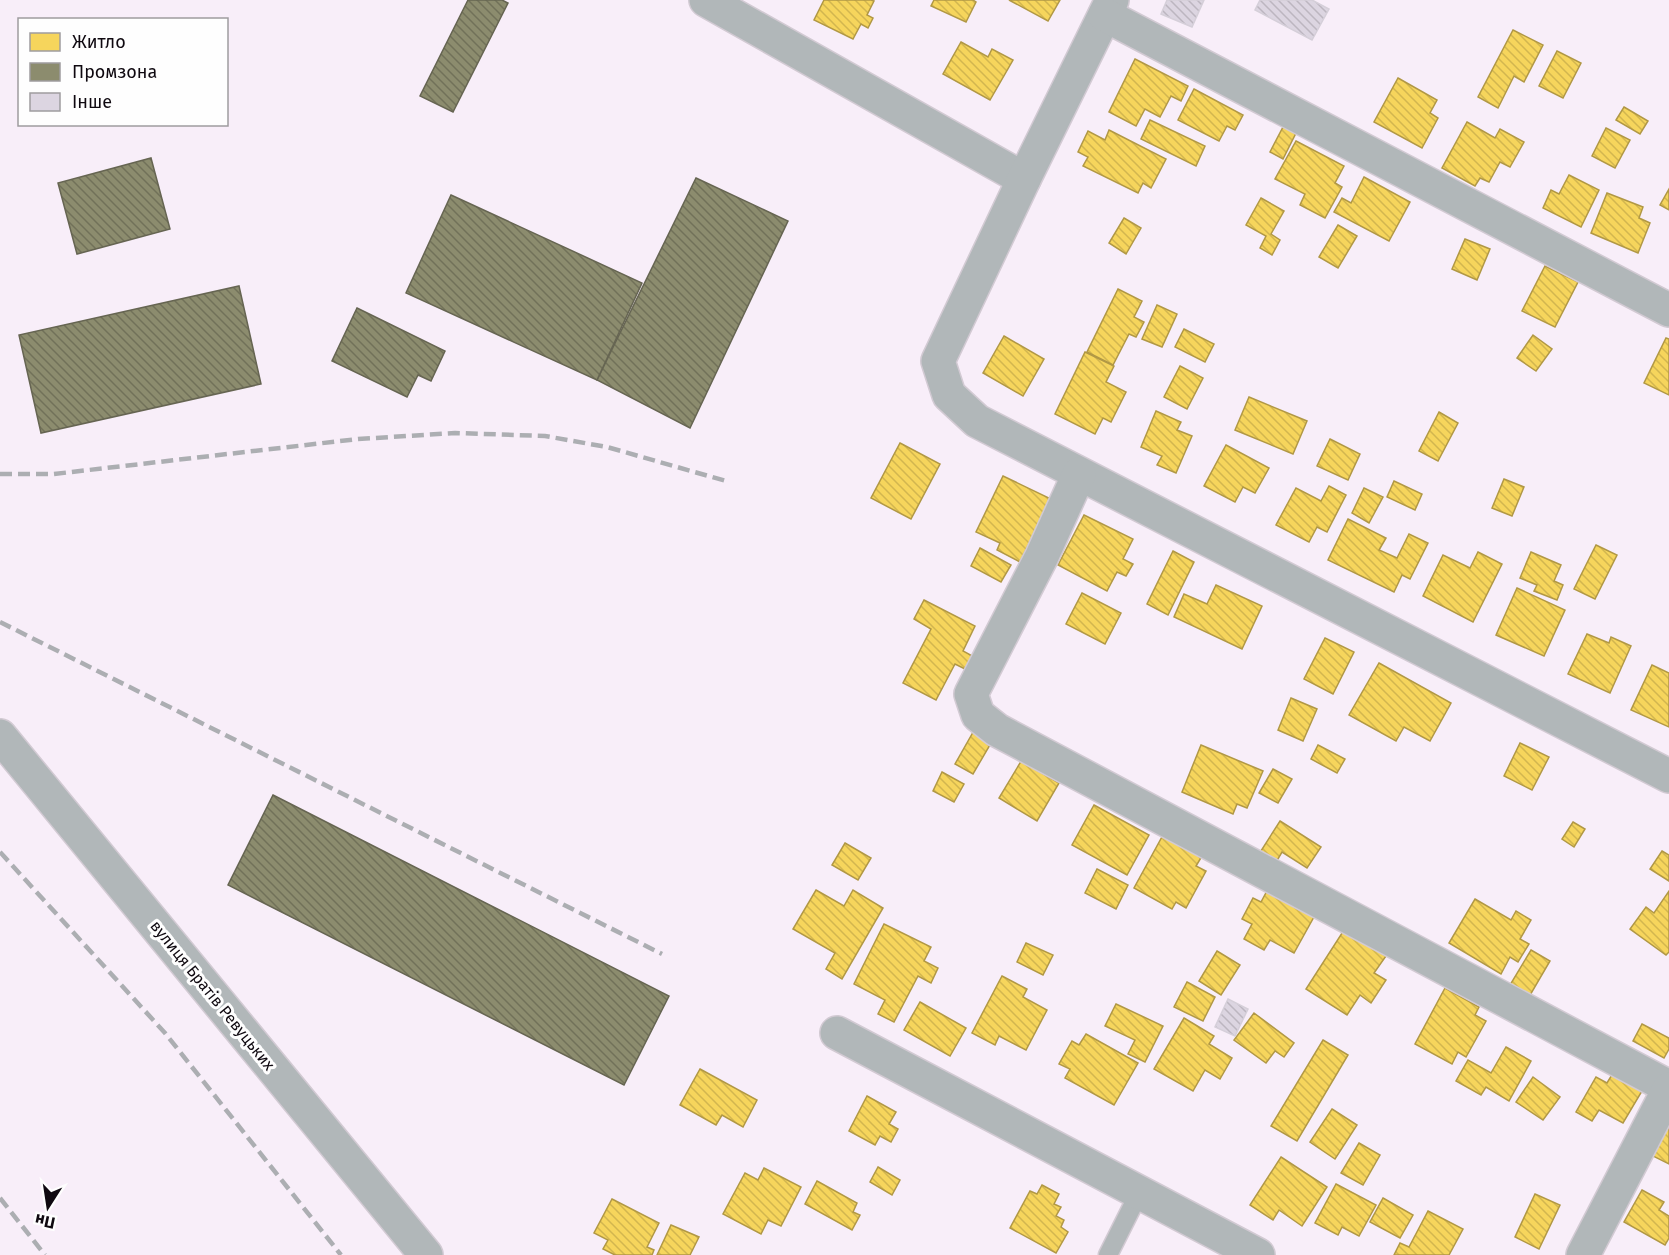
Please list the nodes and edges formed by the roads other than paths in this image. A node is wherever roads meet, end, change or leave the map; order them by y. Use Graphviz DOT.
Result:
graph roads {
  1 [pos="706,0"];
  2 [pos="1108,8"];
  3 [pos="1024,179"];
  4 [pos="1669,310"];
  5 [pos="1079,474"];
  6 [pos="0,736"];
  7 [pos="1669,776"];
  8 [pos="837,1033"];
  9 [pos="1669,1088"];
  10 [pos="1139,1193"];
  11 [pos="426,1255"];
  12 [pos="1108,1255"];
  13 [pos="1258,1255"];
  14 [pos="1583,1255"];
  1 -- 3 [label="street"];
  2 -- 3 [label="street"];
  2 -- 4 [label="street"];
  3 -- 5 [label="street"];
  5 -- 7 [label="street"];
  5 -- 9 [label="street"];
  6 -- 11 [label="street, вулиця Братів Ревуцьких"];
  8 -- 10 [label="street"];
  9 -- 14 [label="street"];
  10 -- 12 [label="lane"];
  10 -- 13 [label="street"];
}
